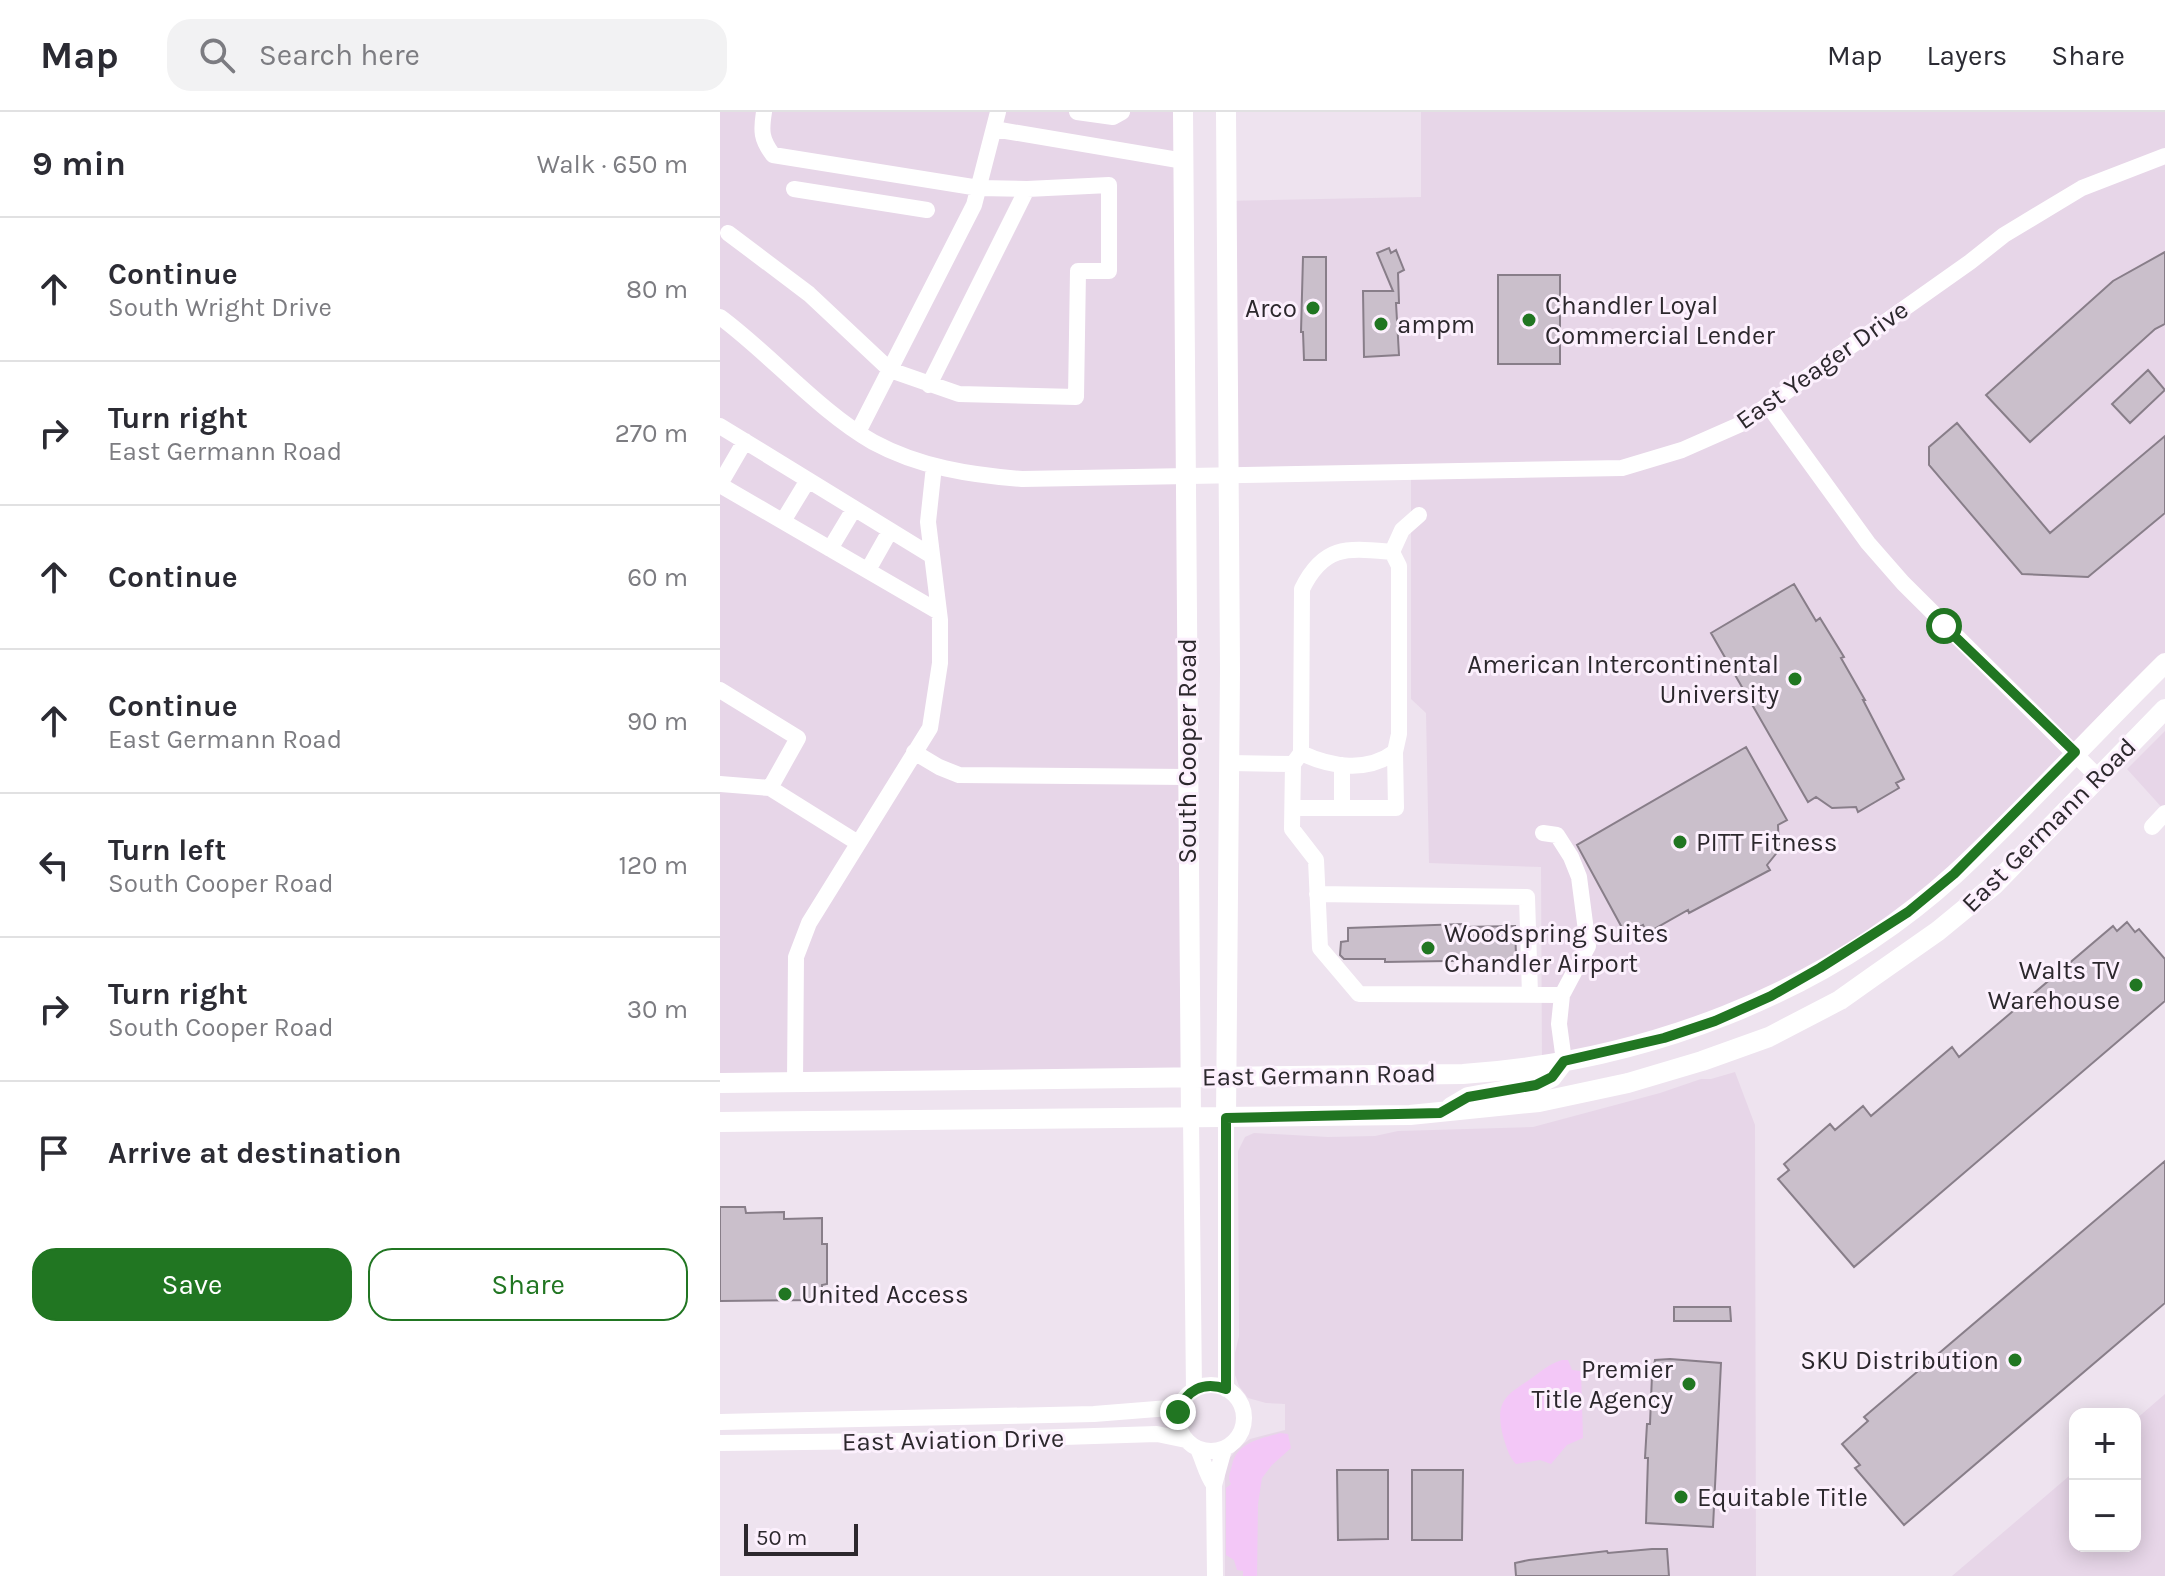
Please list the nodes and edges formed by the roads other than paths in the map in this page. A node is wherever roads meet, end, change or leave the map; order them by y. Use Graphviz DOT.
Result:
graph roads {
  1 [pos="764,112"];
  2 [pos="998,112"];
  3 [pos="1077,112"];
  4 [pos="1122,112"];
  5 [pos="1183,112"];
  6 [pos="1226,112"];
  7 [pos="994,129"];
  8 [pos="2165,156"];
  9 [pos="1184,161"];
  10 [pos="979,188"];
  11 [pos="794,189"];
  12 [pos="1027,189"];
  13 [pos="927,210"];
  14 [pos="728,233"];
  15 [pos="720,317"];
  16 [pos="890,370"];
  17 [pos="929,385"];
  18 [pos="1768,405"];
  19 [pos="720,426"];
  20 [pos="858,432"];
  21 [pos="745,441"];
  22 [pos="934,466"];
  23 [pos="1185,474"];
  24 [pos="1228,474"];
  25 [pos="808,480"];
  26 [pos="720,485"];
  27 [pos="854,509"];
  28 [pos="1419,515"];
  29 [pos="783,521"];
  30 [pos="890,531"];
  31 [pos="830,549"];
  32 [pos="1392,552"];
  33 [pos="932,556"];
  34 [pos="868,570"];
  35 [pos="939,612"];
  36 [pos="2165,663"];
  37 [pos="720,690"];
  38 [pos="2165,709"];
  39 [pos="914,752"];
  40 [pos="1395,752"];
  41 [pos="2075,752"];
  42 [pos="1297,759"];
  43 [pos="1230,763"];
  44 [pos="1342,765"];
  45 [pos="1187,777"];
  46 [pos="2098,777"];
  47 [pos="720,784"];
  48 [pos="770,788"];
  49 [pos="1293,808"];
  50 [pos="1342,808"];
  51 [pos="2165,813"];
  52 [pos="2152,827"];
  53 [pos="1543,833"];
  54 [pos="858,843"];
  55 [pos="1317,894"];
  56 [pos="1530,995"];
  57 [pos="1562,995"];
  58 [pos="1564,1061"];
  59 [pos="1227,1076"];
  60 [pos="1190,1077"];
  61 [pos="795,1082"];
  62 [pos="720,1083"];
  63 [pos="1440,1113"];
  64 [pos="1191,1118"];
  65 [pos="1226,1118"];
  66 [pos="720,1122"];
  67 [pos="1226,1389"];
  68 [pos="1194,1390"];
  69 [pos="1181,1403"];
  70 [pos="748,1421"];
  71 [pos="720,1422"];
  72 [pos="720,1443"];
  73 [pos="748,1443"];
  74 [pos="1192,1444"];
  75 [pos="1224,1449"];
  76 [pos="1214,1485"];
  77 [pos="1215,1576"];
  1 -- 10 [label="street"];
  2 -- 7 [label="street"];
  3 -- 4 [label="street"];
  5 -- 9 [label="main road, South Cooper Road"];
  6 -- 24 [label="main road, South Cooper Road"];
  7 -- 9 [label="street"];
  7 -- 10 [label="street"];
  8 -- 18 [label="street, East Yeager Drive"];
  9 -- 23 [label="main road, South Cooper Road"];
  10 -- 12 [label="street"];
  10 -- 16 [label="street"];
  11 -- 13 [label="street"];
  12 -- 17 [label="street"];
  12 -- 17 [label="street"];
  14 -- 16 [label="street"];
  15 -- 20 [label="street, East Yeager Drive"];
  16 -- 17 [label="street"];
  16 -- 20 [label="street"];
  18 -- 24 [label="street, East Yeager Drive"];
  18 -- 41 [label="street"];
  19 -- 21 [label="street"];
  20 -- 22 [label="street, East Yeager Drive"];
  21 -- 25 [label="street"];
  21 -- 26 [label="street"];
  22 -- 23 [label="street, East Yeager Drive"];
  22 -- 33 [label="street"];
  23 -- 24 [label="street, East Yeager Drive"];
  23 -- 45 [label="main road, South Cooper Road"];
  24 -- 43 [label="main road, South Cooper Road"];
  25 -- 27 [label="street"];
  25 -- 29 [label="street"];
  26 -- 29 [label="street"];
  27 -- 30 [label="street"];
  27 -- 31 [label="street"];
  28 -- 32 [label="street"];
  29 -- 31 [label="street"];
  30 -- 33 [label="street"];
  30 -- 34 [label="street"];
  31 -- 34 [label="street"];
  32 -- 40 [label="street"];
  32 -- 42 [label="street"];
  33 -- 35 [label="street"];
  34 -- 35 [label="street"];
  35 -- 39 [label="street"];
  36 -- 41 [label="main road, East Germann Road"];
  37 -- 48 [label="street"];
  38 -- 46 [label="main road, East Germann Road"];
  39 -- 45 [label="street"];
  39 -- 54 [label="street"];
  40 -- 44 [label="street"];
  40 -- 50 [label="street"];
  41 -- 46 [label="street"];
  41 -- 58 [label="main road, East Germann Road"];
  42 -- 43 [label="street"];
  42 -- 44 [label="street"];
  42 -- 49 [label="street"];
  43 -- 59 [label="main road, South Cooper Road"];
  44 -- 50 [label="street"];
  45 -- 60 [label="main road, South Cooper Road"];
  46 -- 63 [label="main road, East Germann Road"];
  47 -- 48 [label="street"];
  48 -- 54 [label="street"];
  49 -- 50 [label="street"];
  49 -- 55 [label="street"];
  51 -- 52 [label="street"];
  53 -- 57 [label="street"];
  54 -- 61 [label="street"];
  55 -- 56 [label="street"];
  55 -- 56 [label="street"];
  56 -- 57 [label="street"];
  57 -- 58 [label="street"];
  58 -- 59 [label="main road, East Germann Road"];
  58 -- 63 [label="main road"];
  59 -- 60 [label="main road, East Germann Road"];
  59 -- 65 [label="main road, South Cooper Road"];
  60 -- 61 [label="main road, East Germann Road"];
  60 -- 64 [label="main road, South Cooper Road"];
  61 -- 62 [label="main road, East Germann Road"];
  63 -- 65 [label="main road, East Germann Road"];
  64 -- 65 [label="main road, East Germann Road"];
  64 -- 66 [label="main road, East Germann Road"];
  64 -- 68 [label="street, South Cooper Road"];
  65 -- 67 [label="street, South Cooper Road"];
  67 -- 68 [label="street"];
  67 -- 75 [label="street, South Cooper Road"];
  68 -- 69 [label="street"];
  69 -- 70 [label="street, East Aviation Drive"];
  69 -- 74 [label="street, South Cooper Road"];
  70 -- 71 [label="street, East Aviation Drive"];
  70 -- 73 [label="street"];
  72 -- 73 [label="street, East Aviation Drive"];
  73 -- 74 [label="street, East Aviation Drive"];
  74 -- 75 [label="street"];
  74 -- 76 [label="street, South Cooper Road"];
  75 -- 76 [label="street, South Cooper Road"];
  76 -- 77 [label="street, South Cooper Road"];
}
